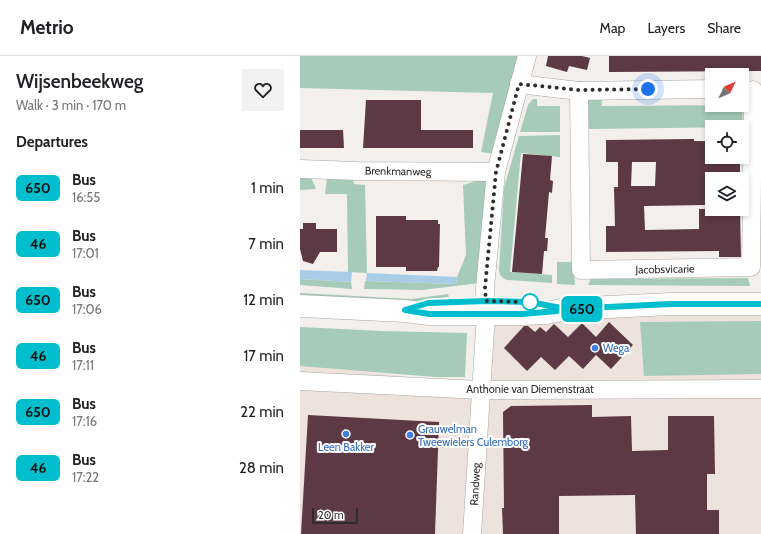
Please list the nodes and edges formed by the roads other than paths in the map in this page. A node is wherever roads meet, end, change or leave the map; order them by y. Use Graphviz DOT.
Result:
graph roads {
  1 [pos="527,56"];
  2 [pos="519,84"];
  3 [pos="705,89"];
  4 [pos="579,90"];
  5 [pos="752,90"];
  6 [pos="300,169"];
  7 [pos="496,172"];
  8 [pos="761,304"];
  9 [pos="300,306"];
  10 [pos="486,307"];
  11 [pos="300,381"];
  12 [pos="761,389"];
  13 [pos="480,390"];
  14 [pos="472,534"];
  1 -- 2 [label="street, Randweg"];
  2 -- 4 [label="street"];
  2 -- 7 [label="street, Randweg"];
  3 -- 4 [label="street"];
  4 -- 5 [label="street, Jacobsvicarie"];
  6 -- 7 [label="street, Brenkmanweg"];
  7 -- 10 [label="street, Randweg"];
  8 -- 10 [label="street"];
  9 -- 10 [label="street"];
  10 -- 13 [label="street, Randweg"];
  11 -- 13 [label="street, Anthonie van Diemenstraat"];
  12 -- 13 [label="street, Anthonie van Diemenstraat"];
  13 -- 14 [label="street, Randweg"];
}
